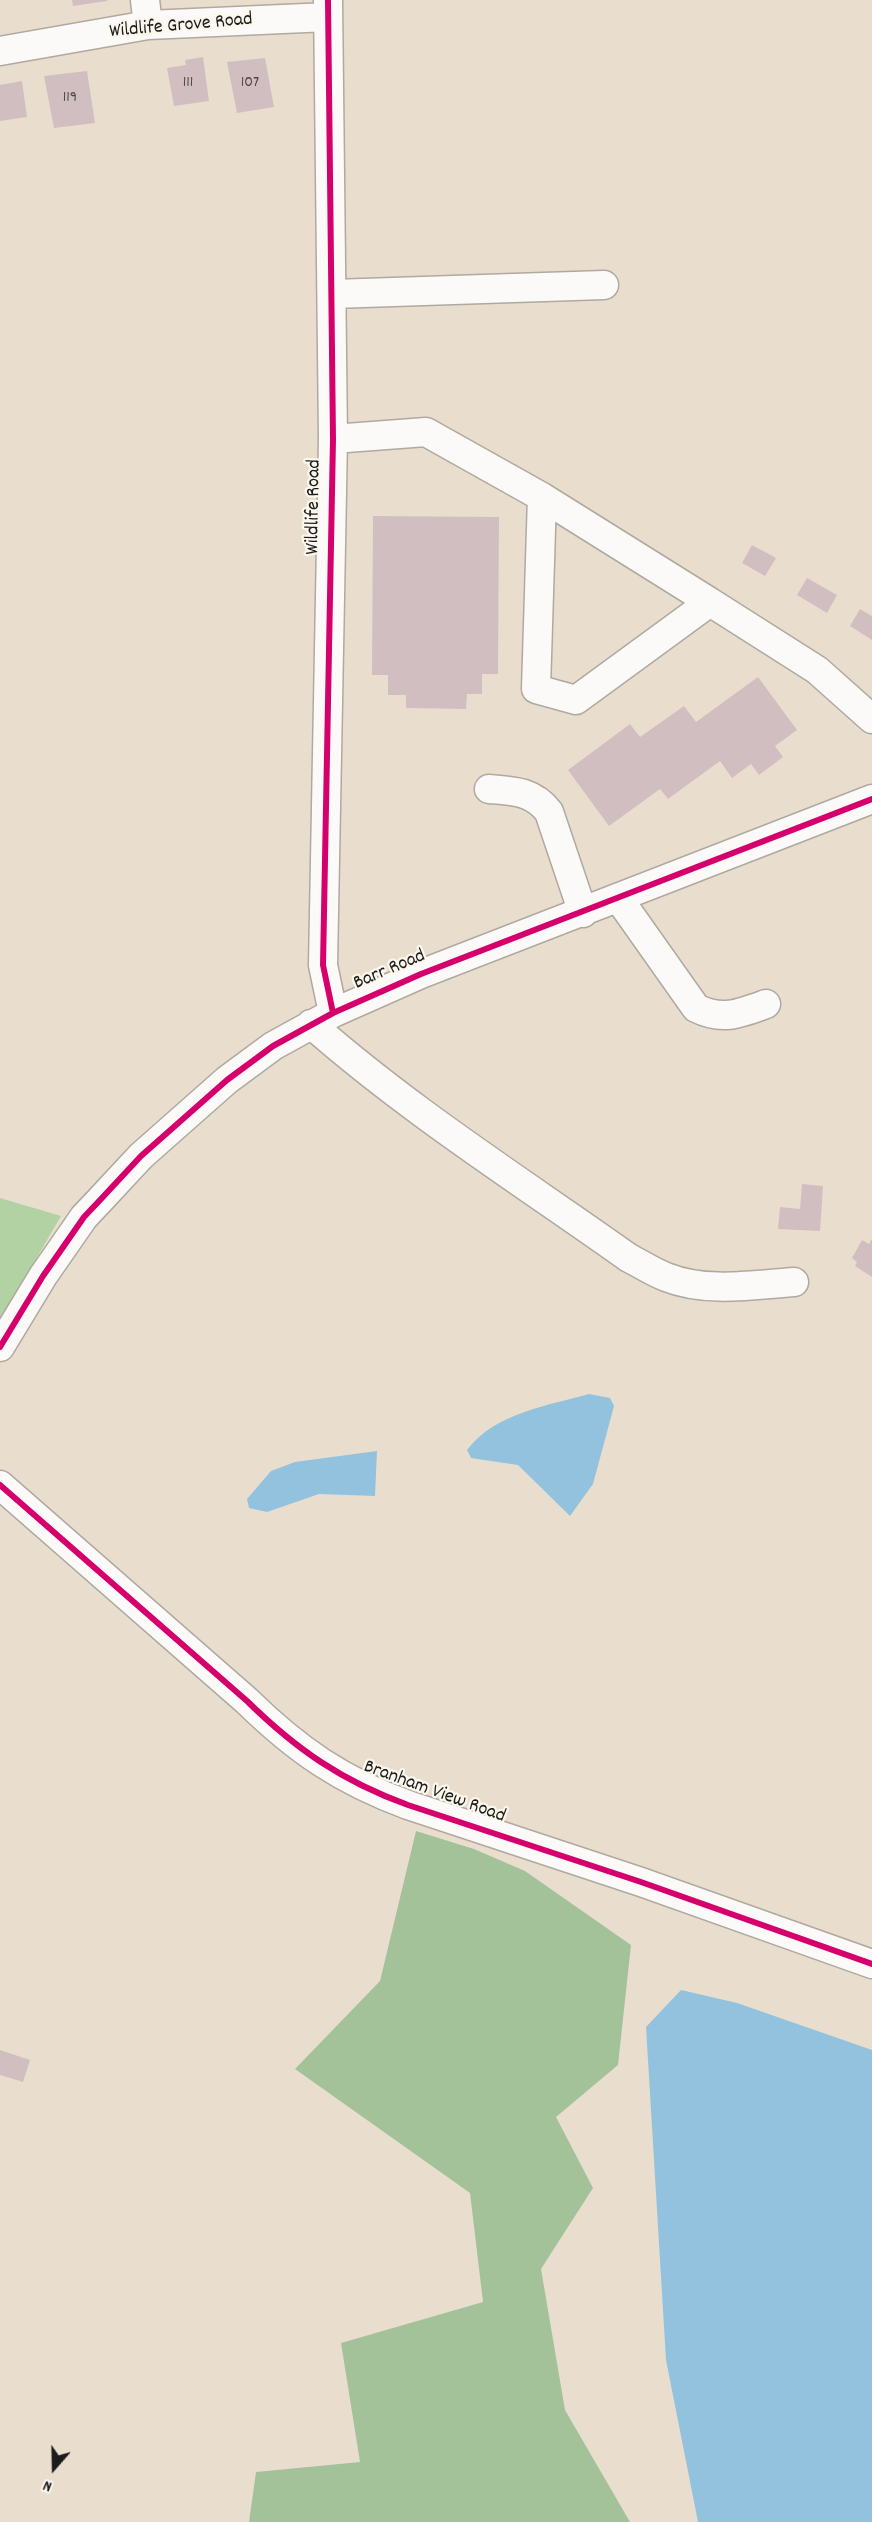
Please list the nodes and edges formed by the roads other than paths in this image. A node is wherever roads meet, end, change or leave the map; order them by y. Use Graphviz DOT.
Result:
graph roads {
  1 [pos="328,8"];
  2 [pos="146,13"];
  3 [pos="0,51"];
  4 [pos="604,285"];
  5 [pos="333,294"];
  6 [pos="333,439"];
  7 [pos="542,497"];
  8 [pos="710,602"];
  9 [pos="872,719"];
  10 [pos="489,789"];
  11 [pos="872,799"];
  12 [pos="619,898"];
  13 [pos="583,913"];
  14 [pos="765,1004"];
  15 [pos="322,1019"];
  16 [pos="794,1282"];
  17 [pos="0,1347"];
  18 [pos="0,1485"];
  19 [pos="872,1964"];
  1 -- 2 [label="street, Wildlife Grove Road"];
  1 -- 5 [label="street, Wildlife Road"];
  2 -- 3 [label="street, Wildlife Grove Road"];
  4 -- 5 [label="street"];
  5 -- 6 [label="street, Wildlife Road"];
  6 -- 7 [label="street"];
  6 -- 15 [label="street, Wildlife Road"];
  7 -- 8 [label="street"];
  7 -- 8 [label="street"];
  8 -- 9 [label="street"];
  10 -- 13 [label="street"];
  11 -- 12 [label="street, Barr Road"];
  12 -- 13 [label="street, Barr Road"];
  12 -- 14 [label="street"];
  13 -- 15 [label="street, Barr Road"];
  15 -- 16 [label="street"];
  15 -- 17 [label="street, Barr Road"];
  18 -- 19 [label="street, Branham View Road"];
}
